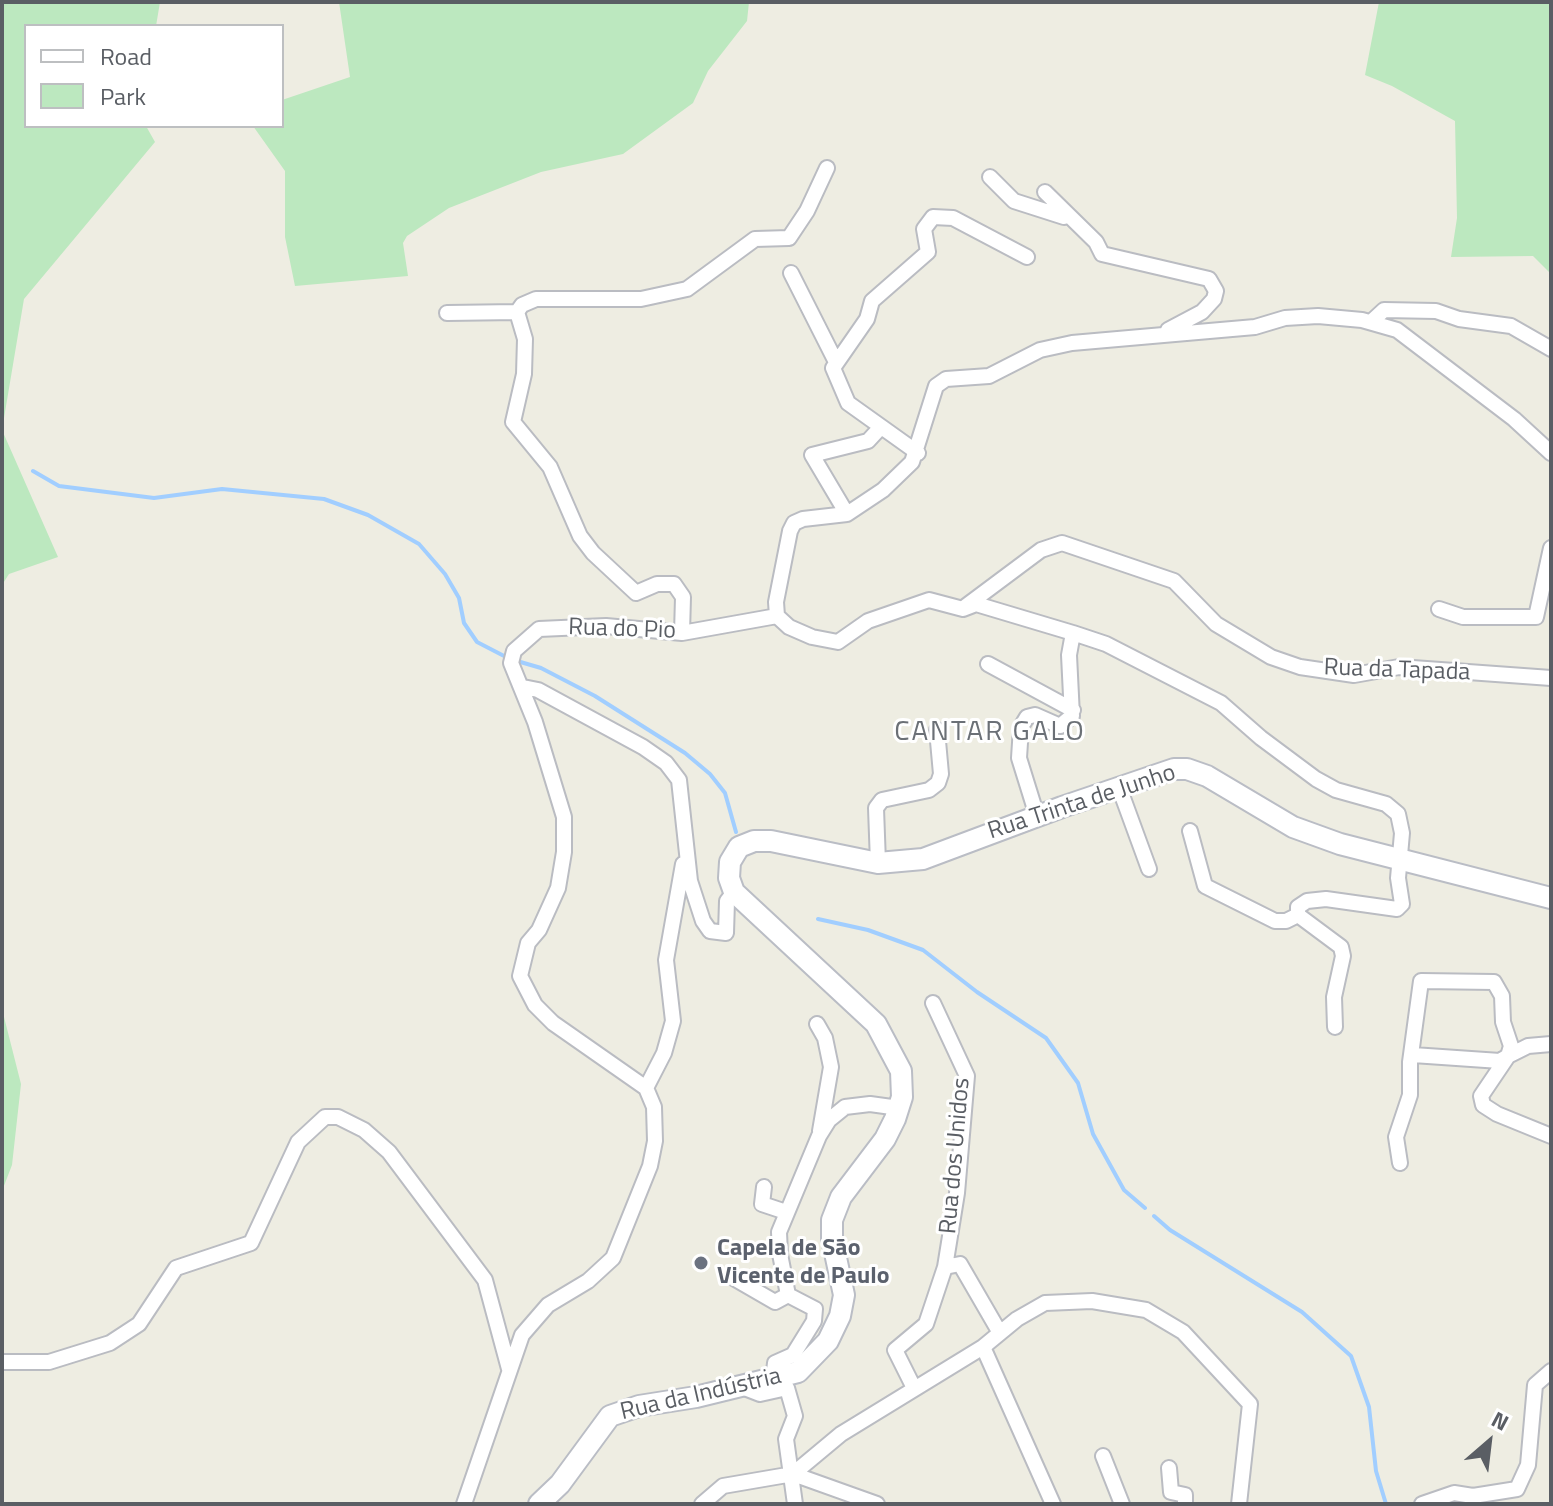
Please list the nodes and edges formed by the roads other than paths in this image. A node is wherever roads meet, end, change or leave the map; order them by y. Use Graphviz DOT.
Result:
graph roads {
  1 [pos="827,168"];
  2 [pos="990,177"];
  3 [pos="1045,192"];
  4 [pos="1068,219"];
  5 [pos="1027,257"];
  6 [pos="791,273"];
  7 [pos="517,312"];
  8 [pos="447,313"];
  9 [pos="1371,322"];
  10 [pos="1164,332"];
  11 [pos="1551,349"];
  12 [pos="836,362"];
  13 [pos="880,428"];
  14 [pos="918,453"];
  15 [pos="1551,453"];
  16 [pos="847,514"];
  17 [pos="1551,548"];
  18 [pos="963,609"];
  19 [pos="1439,609"];
  20 [pos="777,616"];
  21 [pos="682,633"];
  22 [pos="1073,633"];
  23 [pos="988,664"];
  24 [pos="1551,678"];
  25 [pos="523,687"];
  26 [pos="1073,710"];
  27 [pos="937,730"];
  28 [pos="1119,787"];
  29 [pos="1037,816"];
  30 [pos="1190,831"];
  31 [pos="685,849"];
  32 [pos="1401,860"];
  33 [pos="878,863"];
  34 [pos="1149,869"];
  35 [pos="734,892"];
  36 [pos="1551,898"];
  37 [pos="1298,915"];
  38 [pos="933,1003"];
  39 [pos="817,1024"];
  40 [pos="1335,1027"];
  41 [pos="1551,1044"];
  42 [pos="1413,1055"];
  43 [pos="1508,1056"];
  44 [pos="646,1088"];
  45 [pos="899,1108"];
  46 [pos="819,1136"];
  47 [pos="1551,1136"];
  48 [pos="1400,1163"];
  49 [pos="764,1187"];
  50 [pos="786,1212"];
  51 [pos="945,1267"];
  52 [pos="730,1276"];
  53 [pos="788,1295"];
  54 [pos="1000,1333"];
  55 [pos="983,1347"];
  56 [pos="2,1362"];
  57 [pos="509,1369"];
  58 [pos="1551,1371"];
  59 [pos="773,1379"];
  60 [pos="742,1387"];
  61 [pos="914,1388"];
  62 [pos="1103,1456"];
  63 [pos="1169,1468"];
  64 [pos="793,1474"];
  65 [pos="464,1504"];
  66 [pos="539,1504"];
  67 [pos="702,1504"];
  68 [pos="795,1504"];
  69 [pos="877,1504"];
  70 [pos="1053,1504"];
  71 [pos="1122,1504"];
  72 [pos="1185,1504"];
  73 [pos="1239,1504"];
  74 [pos="1422,1504"];
  1 -- 7 [label="street"];
  2 -- 4 [label="street"];
  3 -- 4 [label="street"];
  4 -- 10 [label="street"];
  5 -- 12 [label="street"];
  6 -- 12 [label="street"];
  7 -- 8 [label="street"];
  7 -- 21 [label="street"];
  9 -- 10 [label="street"];
  9 -- 11 [label="street"];
  9 -- 15 [label="street"];
  10 -- 14 [label="street"];
  12 -- 13 [label="street"];
  13 -- 14 [label="street"];
  13 -- 16 [label="street"];
  14 -- 16 [label="street"];
  16 -- 20 [label="street"];
  17 -- 19 [label="street"];
  18 -- 20 [label="street"];
  18 -- 22 [label="street"];
  18 -- 24 [label="street, Rua da Tapada"];
  20 -- 21 [label="street, Rua do Pio"];
  21 -- 25 [label="street, Rua do Pio"];
  22 -- 26 [label="street"];
  22 -- 32 [label="street"];
  23 -- 26 [label="street"];
  25 -- 31 [label="street"];
  25 -- 44 [label="street"];
  26 -- 29 [label="street"];
  27 -- 33 [label="street"];
  28 -- 29 [label="street, Rua Trinta de Junho"];
  28 -- 32 [label="street, Rua Trinta de Junho"];
  28 -- 34 [label="street"];
  29 -- 33 [label="street, Rua Trinta de Junho"];
  30 -- 37 [label="street"];
  31 -- 35 [label="street"];
  31 -- 44 [label="street"];
  32 -- 36 [label="street, Rua Trinta de Junho"];
  32 -- 37 [label="street"];
  33 -- 35 [label="street, Rua Trinta de Junho"];
  35 -- 45 [label="street, Rua da Indústria"];
  37 -- 40 [label="street"];
  38 -- 51 [label="street, Rua dos Unidos"];
  39 -- 46 [label="street"];
  41 -- 43 [label="street"];
  42 -- 43 [label="street"];
  42 -- 43 [label="street"];
  42 -- 48 [label="street"];
  43 -- 47 [label="street"];
  44 -- 57 [label="street"];
  45 -- 46 [label="street"];
  45 -- 59 [label="street, Rua da Indústria"];
  46 -- 50 [label="street"];
  49 -- 50 [label="street"];
  50 -- 53 [label="street"];
  51 -- 54 [label="street, Rua dos Unidos"];
  51 -- 61 [label="street, Rua dos Unidos"];
  52 -- 53 [label="street"];
  53 -- 59 [label="street"];
  54 -- 55 [label="street"];
  54 -- 73 [label="street"];
  55 -- 61 [label="street"];
  55 -- 70 [label="street"];
  56 -- 57 [label="street"];
  57 -- 65 [label="street"];
  58 -- 74 [label="street"];
  59 -- 60 [label="street, Rua da Indústria"];
  60 -- 64 [label="street"];
  60 -- 66 [label="street, Rua da Indústria"];
  61 -- 64 [label="street"];
  62 -- 71 [label="street"];
  63 -- 72 [label="street"];
  64 -- 67 [label="street"];
  64 -- 68 [label="street"];
  64 -- 69 [label="street"];
}
